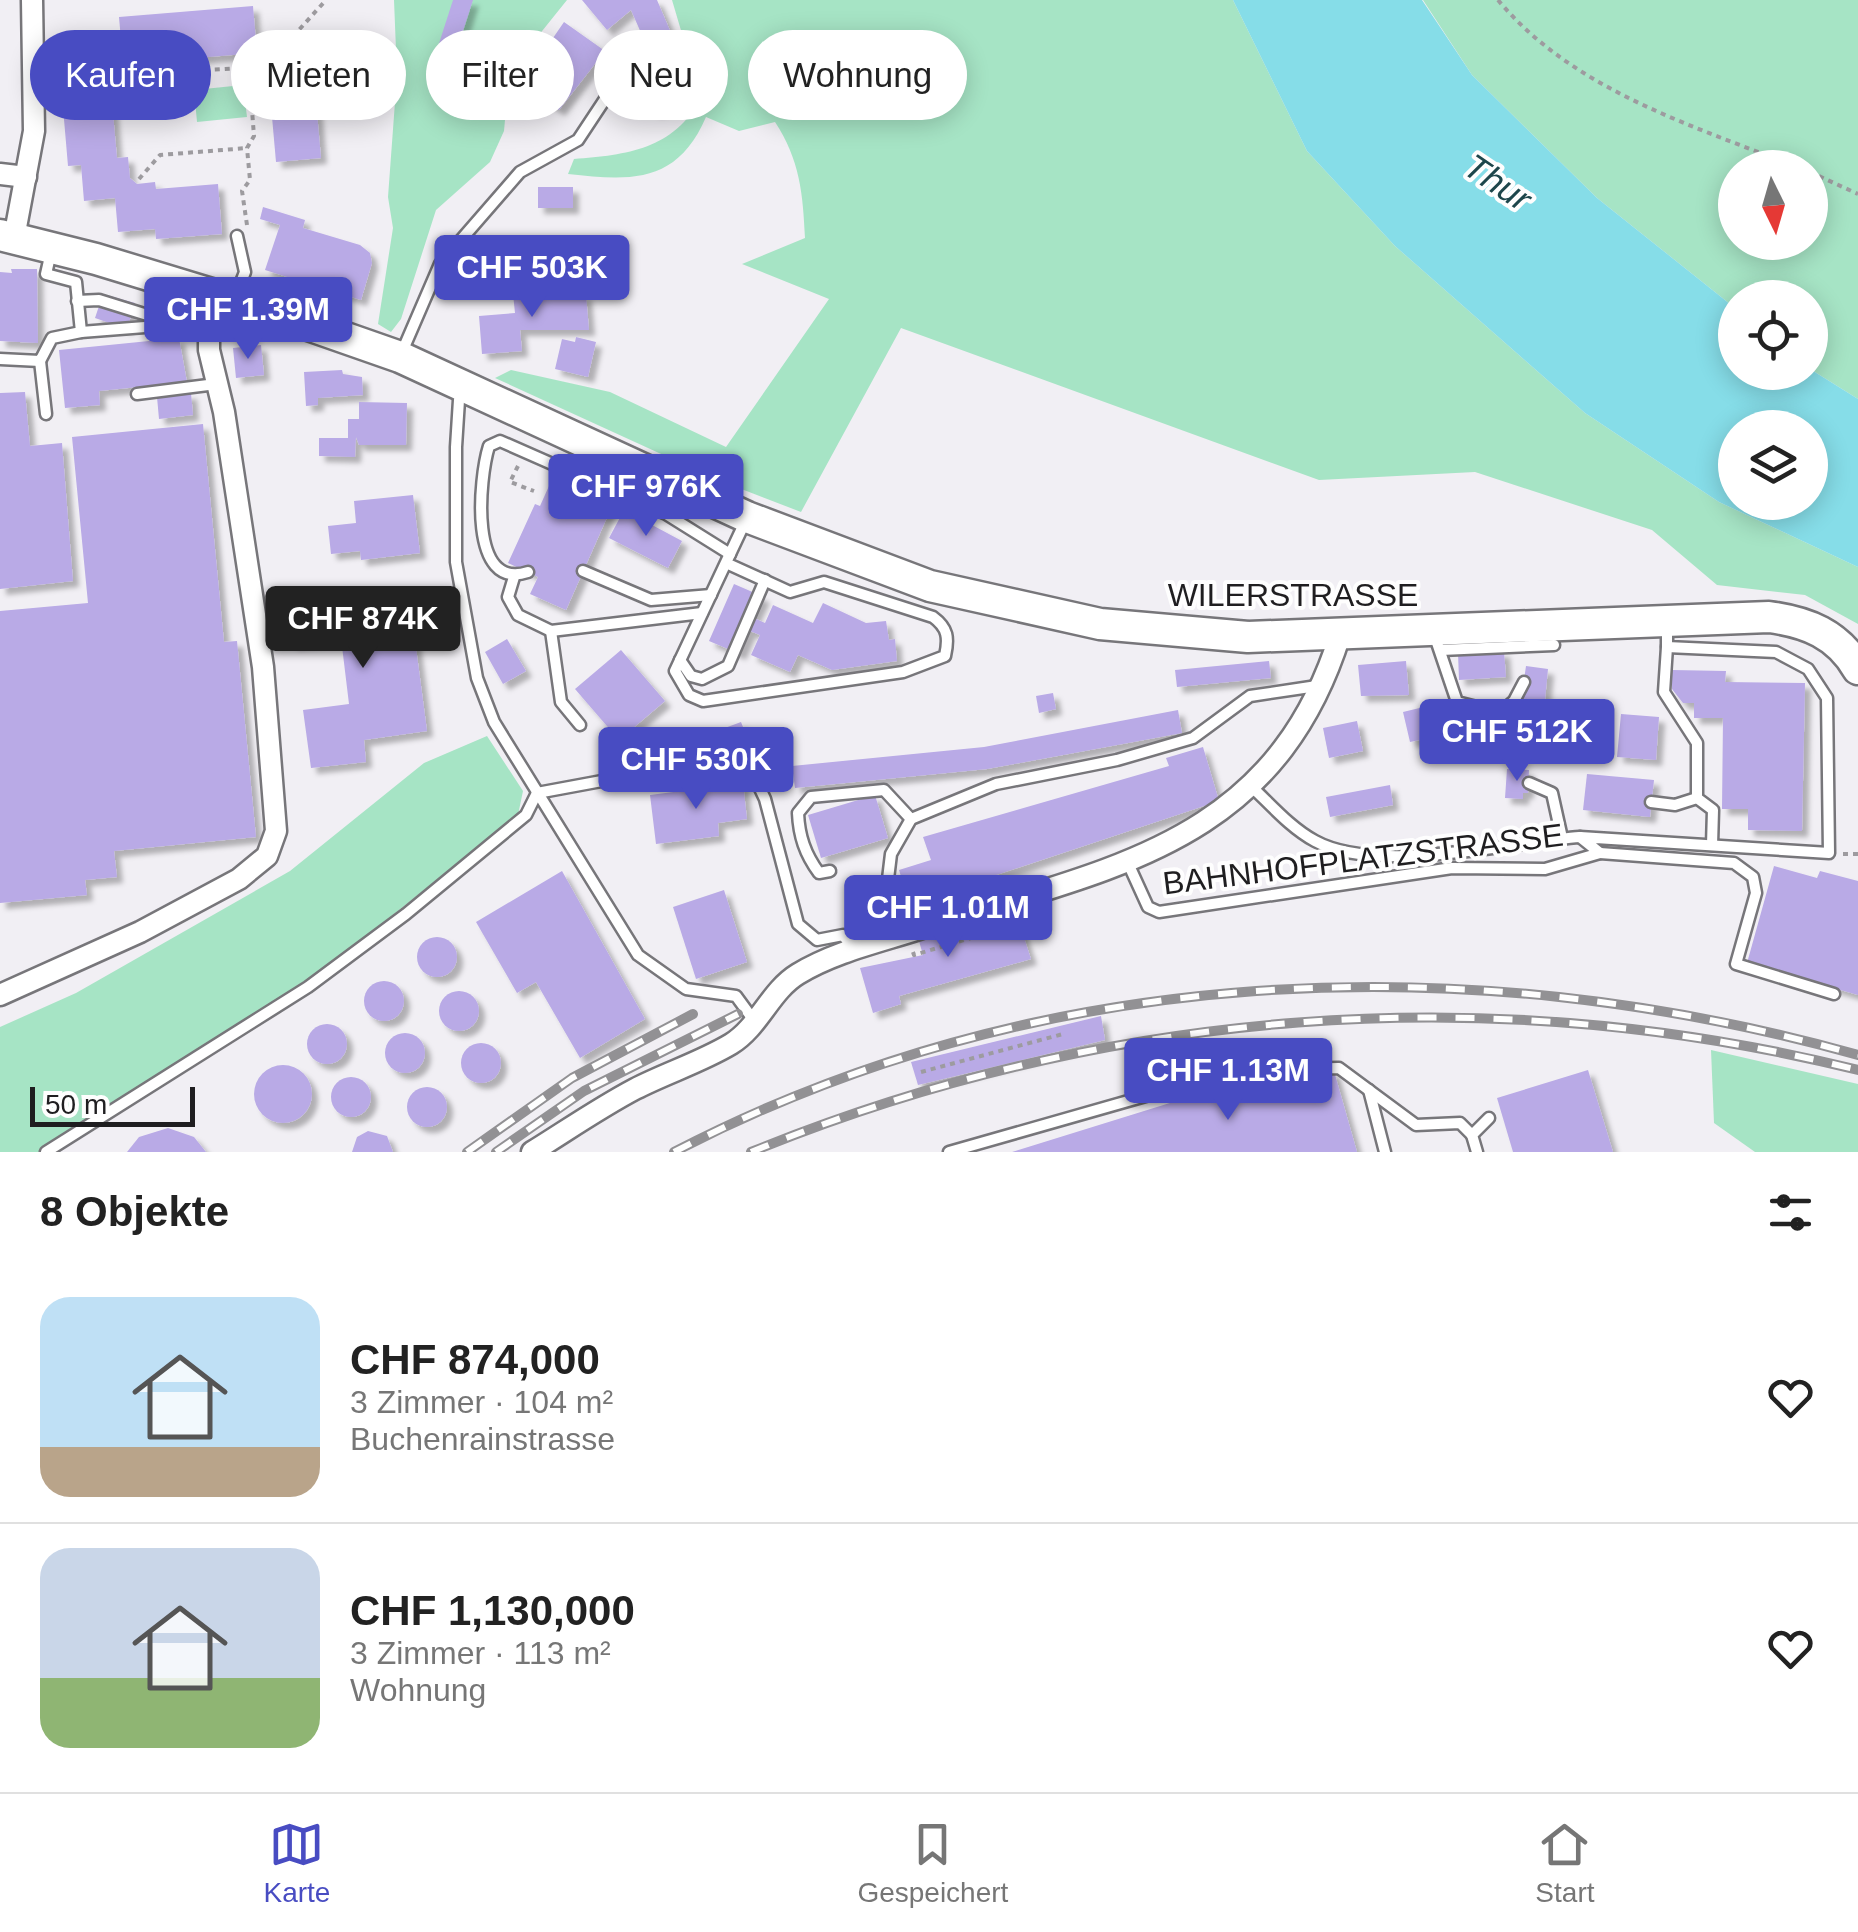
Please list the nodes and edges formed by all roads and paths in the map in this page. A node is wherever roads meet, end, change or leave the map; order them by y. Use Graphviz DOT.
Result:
graph roads {
  1 [pos="32,0"];
  2 [pos="326,0"];
  3 [pos="1498,0"];
  4 [pos="299,30"];
  5 [pos="594,116"];
  6 [pos="253,120"];
  7 [pos="247,148"];
  8 [pos="1754,150"];
  9 [pos="0,174"];
  10 [pos="26,177"];
  11 [pos="139,179"];
  12 [pos="1828,180"];
  13 [pos="1858,194"];
  14 [pos="242,233"];
  15 [pos="7,236"];
  16 [pos="52,247"];
  17 [pos="78,301"];
  18 [pos="220,306"];
  19 [pos="180,325"];
  20 [pos="81,332"];
  21 [pos="400,357"];
  22 [pos="0,359"];
  23 [pos="40,361"];
  24 [pos="218,384"];
  25 [pos="465,388"];
  26 [pos="137,394"];
  27 [pos="46,414"];
  28 [pos="747,516"];
  29 [pos="728,558"];
  30 [pos="583,571"];
  31 [pos="528,572"];
  32 [pos="514,576"];
  33 [pos="766,580"];
  34 [pos="710,595"];
  35 [pos="702,614"];
  36 [pos="551,631"];
  37 [pos="1667,633"];
  38 [pos="1340,635"];
  39 [pos="1437,640"];
  40 [pos="1554,645"];
  41 [pos="680,660"];
  42 [pos="1858,669"];
  43 [pos="1524,682"];
  44 [pos="1322,686"];
  45 [pos="1500,713"];
  46 [pos="1511,723"];
  47 [pos="580,725"];
  48 [pos="1528,784"];
  49 [pos="1252,786"];
  50 [pos="537,793"];
  51 [pos="1697,798"];
  52 [pos="1652,802"];
  53 [pos="911,819"];
  54 [pos="1580,837"];
  55 [pos="1562,838"];
  56 [pos="1712,846"];
  57 [pos="1600,853"];
  58 [pos="1835,853"];
  59 [pos="1858,854"];
  60 [pos="1127,862"];
  61 [pos="1451,862"];
  62 [pos="830,871"];
  63 [pos="1001,929"];
  64 [pos="906,933"];
  65 [pos="854,950"];
  66 [pos="926,952"];
  67 [pos="1834,994"];
  68 [pos="0,995"];
  69 [pos="755,1022"];
  70 [pos="1063,1034"];
  71 [pos="920,1072"];
  72 [pos="1368,1089"];
  73 [pos="1489,1118"];
  74 [pos="1472,1135"];
  75 [pos="46,1152"];
  76 [pos="532,1152"];
  77 [pos="949,1152"];
  78 [pos="1385,1152"];
  79 [pos="1477,1152"];
  1 -- 10 [label="street"];
  2 -- 4 [label="path"];
  3 -- 8 [label="path"];
  5 -- 21 [label="lane"];
  6 -- 7 [label="path"];
  7 -- 11 [label="path"];
  7 -- 14 [label="path"];
  9 -- 10 [label="street"];
  10 -- 15 [label="street"];
  12 -- 13 [label="path"];
  14 -- 18 [label="lane"];
  15 -- 16 [label="main road, WILERSTRASSE"];
  16 -- 17 [label="lane"];
  16 -- 18 [label="main road, WILERSTRASSE"];
  17 -- 19 [label="lane"];
  17 -- 20 [label="lane"];
  18 -- 19 [label="lane"];
  18 -- 21 [label="main road, WILERSTRASSE"];
  18 -- 24 [label="street"];
  19 -- 20 [label="lane"];
  20 -- 23 [label="lane"];
  21 -- 25 [label="main road, WILERSTRASSE"];
  22 -- 23 [label="lane"];
  23 -- 27 [label="lane"];
  24 -- 26 [label="lane"];
  24 -- 68 [label="street"];
  25 -- 28 [label="main road, WILERSTRASSE"];
  25 -- 50 [label="lane"];
  28 -- 29 [label="lane"];
  28 -- 38 [label="main road, WILERSTRASSE"];
  29 -- 32 [label="lane"];
  29 -- 33 [label="lane"];
  29 -- 34 [label="lane"];
  30 -- 34 [label="lane"];
  31 -- 32 [label="lane"];
  32 -- 36 [label="lane"];
  33 -- 41 [label="lane"];
  33 -- 41 [label="lane"];
  34 -- 35 [label="lane"];
  35 -- 36 [label="lane"];
  35 -- 41 [label="lane"];
  36 -- 47 [label="lane"];
  37 -- 39 [label="main road, WILERSTRASSE"];
  37 -- 42 [label="main road, WILERSTRASSE"];
  37 -- 51 [label="lane"];
  37 -- 58 [label="lane"];
  38 -- 39 [label="main road, WILERSTRASSE"];
  38 -- 44 [label="street"];
  39 -- 40 [label="lane"];
  39 -- 45 [label="lane"];
  43 -- 45 [label="lane"];
  44 -- 49 [label="street"];
  44 -- 53 [label="lane"];
  45 -- 46 [label="lane"];
  48 -- 55 [label="lane"];
  49 -- 60 [label="street"];
  49 -- 61 [label="lane"];
  50 -- 65 [label="lane"];
  50 -- 69 [label="lane"];
  50 -- 75 [label="lane"];
  51 -- 52 [label="lane"];
  51 -- 56 [label="lane"];
  53 -- 62 [label="lane"];
  53 -- 64 [label="lane"];
  54 -- 55 [label="lane"];
  54 -- 56 [label="lane, BAHNHOFPLATZSTRASSE"];
  54 -- 57 [label="lane, BAHNHOFPLATZSTRASSE"];
  55 -- 61 [label="lane"];
  56 -- 58 [label="lane, BAHNHOFPLATZSTRASSE"];
  57 -- 61 [label="lane, BAHNHOFPLATZSTRASSE"];
  57 -- 67 [label="lane"];
  58 -- 59 [label="path"];
  60 -- 61 [label="lane, BAHNHOFPLATZSTRASSE"];
  60 -- 64 [label="street"];
  63 -- 66 [label="path"];
  64 -- 65 [label="street"];
  65 -- 69 [label="street"];
  69 -- 76 [label="street"];
  70 -- 71 [label="path"];
  72 -- 74 [label="lane"];
  72 -- 77 [label="lane"];
  72 -- 78 [label="lane"];
  73 -- 74 [label="lane"];
  74 -- 79 [label="lane"];
}
